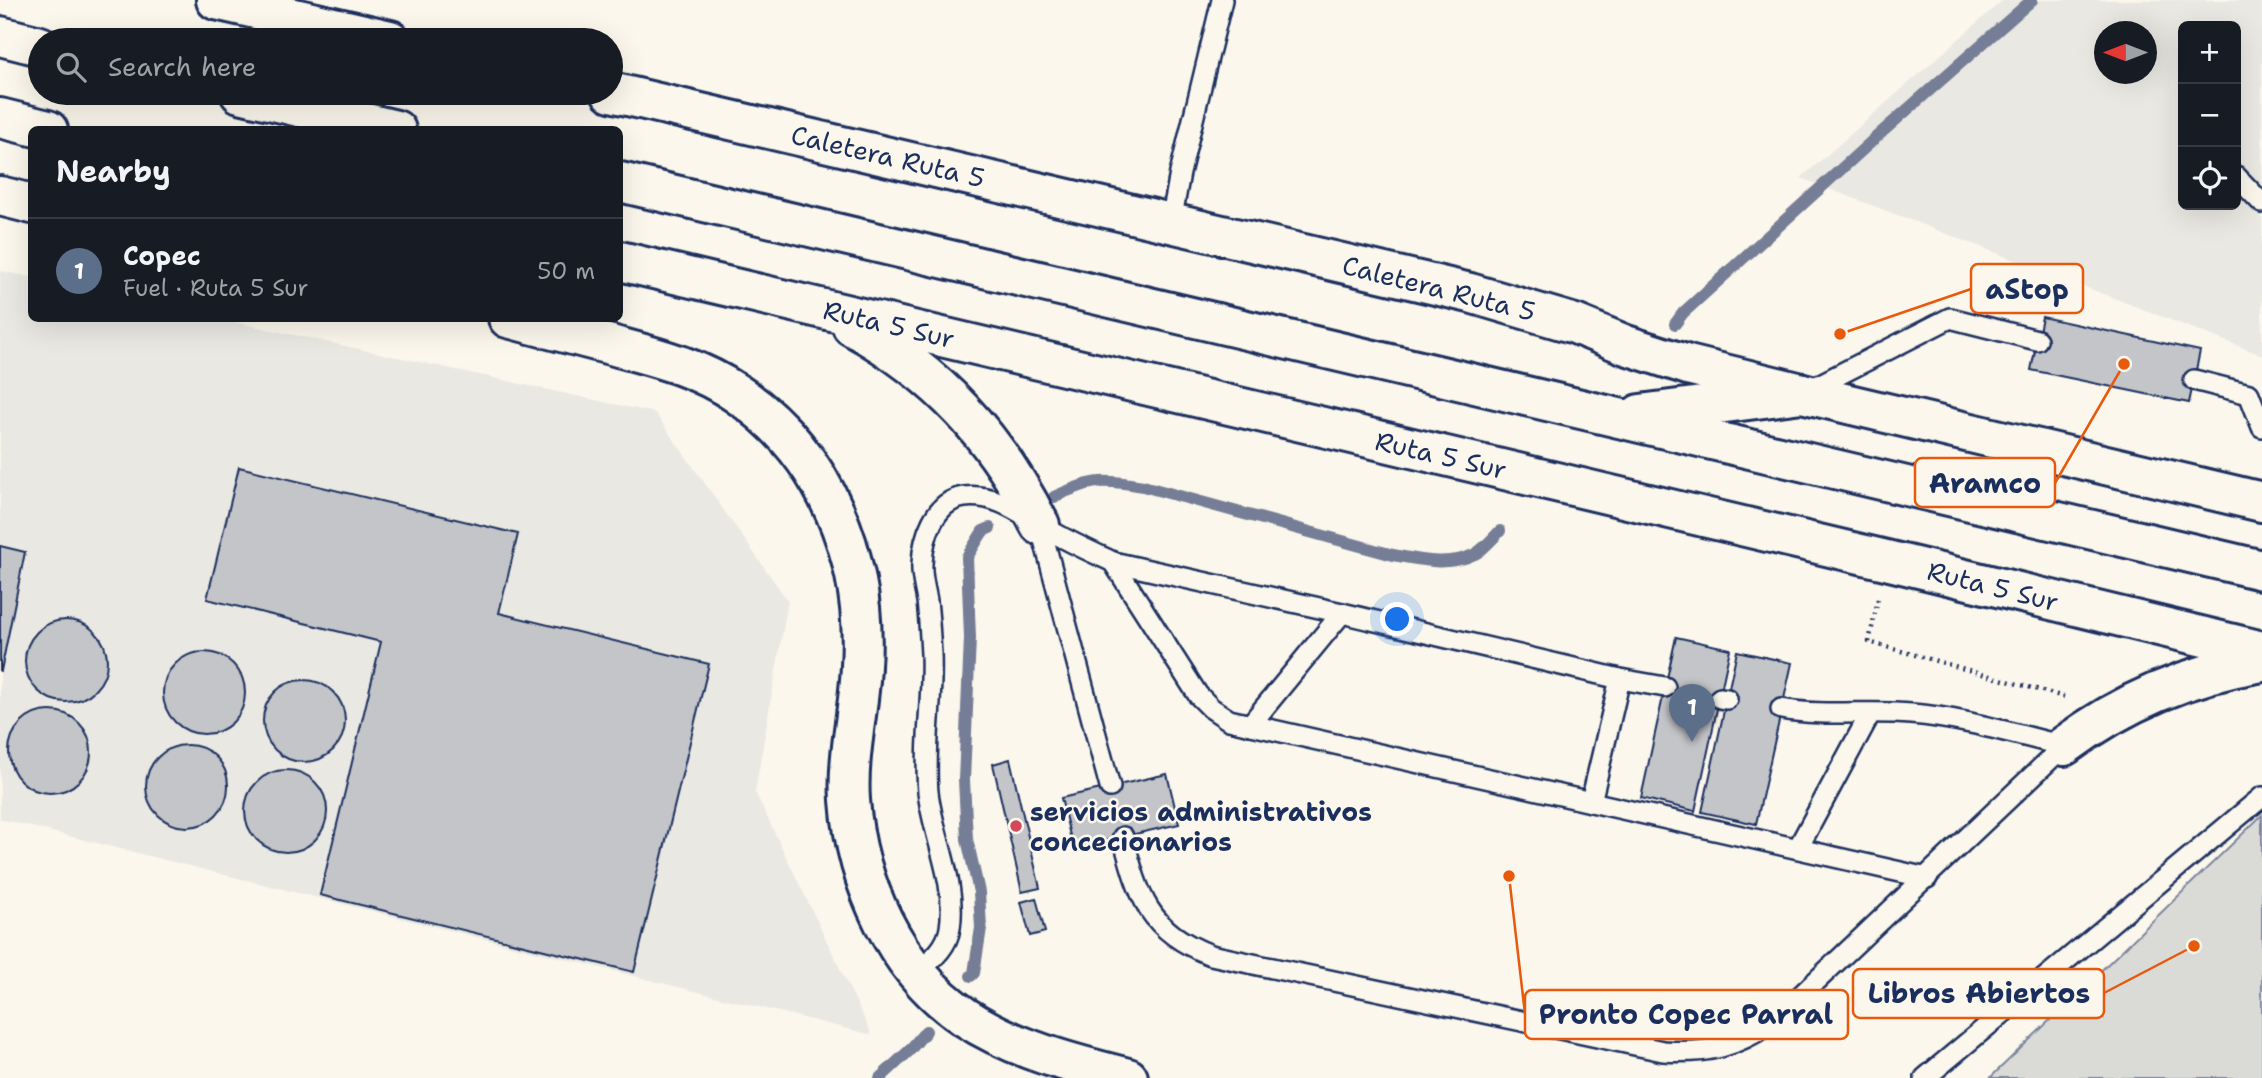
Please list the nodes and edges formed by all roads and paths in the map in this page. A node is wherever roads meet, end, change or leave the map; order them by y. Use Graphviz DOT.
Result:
graph roads {
  1 [pos="1222,0"];
  2 [pos="229,1"];
  3 [pos="340,28"];
  4 [pos="0,36"];
  5 [pos="28,43"];
  6 [pos="623,95"];
  7 [pos="291,105"];
  8 [pos="0,118"];
  9 [pos="32,126"];
  10 [pos="379,126"];
  11 [pos="2241,181"];
  12 [pos="623,183"];
  13 [pos="0,197"];
  14 [pos="28,203"];
  15 [pos="2262,203"];
  16 [pos="1171,222"];
  17 [pos="623,262"];
  18 [pos="816,307"];
  19 [pos="524,322"];
  20 [pos="2037,340"];
  21 [pos="2194,380"];
  22 [pos="1802,393"];
  23 [pos="1617,417"];
  24 [pos="2262,427"];
  25 [pos="2262,502"];
  26 [pos="1040,525"];
  27 [pos="1886,560"];
  28 [pos="1113,562"];
  29 [pos="2262,570"];
  30 [pos="1342,613"];
  31 [pos="2262,651"];
  32 [pos="2262,662"];
  33 [pos="1620,679"];
  34 [pos="1665,687"];
  35 [pos="1781,709"];
  36 [pos="2115,711"];
  37 [pos="1870,714"];
  38 [pos="1250,725"];
  39 [pos="2064,746"];
  40 [pos="1110,787"];
  41 [pos="2262,797"];
  42 [pos="1591,802"];
  43 [pos="1123,837"];
  44 [pos="1798,848"];
  45 [pos="1927,878"];
  46 [pos="915,971"];
  47 [pos="1128,1078"];
  48 [pos="1926,1078"];
  1 -- 16 [label="lane"];
  2 -- 3 [label="main road"];
  4 -- 5 [label="main road"];
  6 -- 16 [label="main road, Caletera Ruta 5"];
  7 -- 10 [label="main road"];
  8 -- 9 [label="main road"];
  11 -- 15 [label="lane"];
  12 -- 23 [label="main road"];
  13 -- 14 [label="main road"];
  16 -- 22 [label="main road, Caletera Ruta 5"];
  17 -- 18 [label="main road, Ruta 5 Sur"];
  18 -- 26 [label="main road"];
  18 -- 27 [label="main road, Ruta 5 Sur"];
  19 -- 46 [label="main road"];
  20 -- 22 [label="lane"];
  21 -- 24 [label="lane"];
  22 -- 23 [label="main road"];
  22 -- 25 [label="main road, Caletera Ruta 5"];
  23 -- 29 [label="main road"];
  26 -- 28 [label="lane"];
  26 -- 40 [label="lane"];
  26 -- 46 [label="lane"];
  27 -- 31 [label="main road, Ruta 5 Sur"];
  27 -- 36 [label="path"];
  28 -- 30 [label="lane"];
  28 -- 38 [label="lane"];
  30 -- 33 [label="lane"];
  30 -- 38 [label="lane"];
  32 -- 36 [label="main road"];
  33 -- 34 [label="lane"];
  33 -- 42 [label="lane"];
  35 -- 37 [label="lane"];
  36 -- 39 [label="main road"];
  37 -- 39 [label="lane"];
  37 -- 44 [label="lane"];
  38 -- 42 [label="lane"];
  39 -- 45 [label="lane"];
  41 -- 48 [label="lane"];
  42 -- 44 [label="lane"];
  43 -- 45 [label="lane"];
  44 -- 45 [label="lane"];
  46 -- 47 [label="main road"];
}
